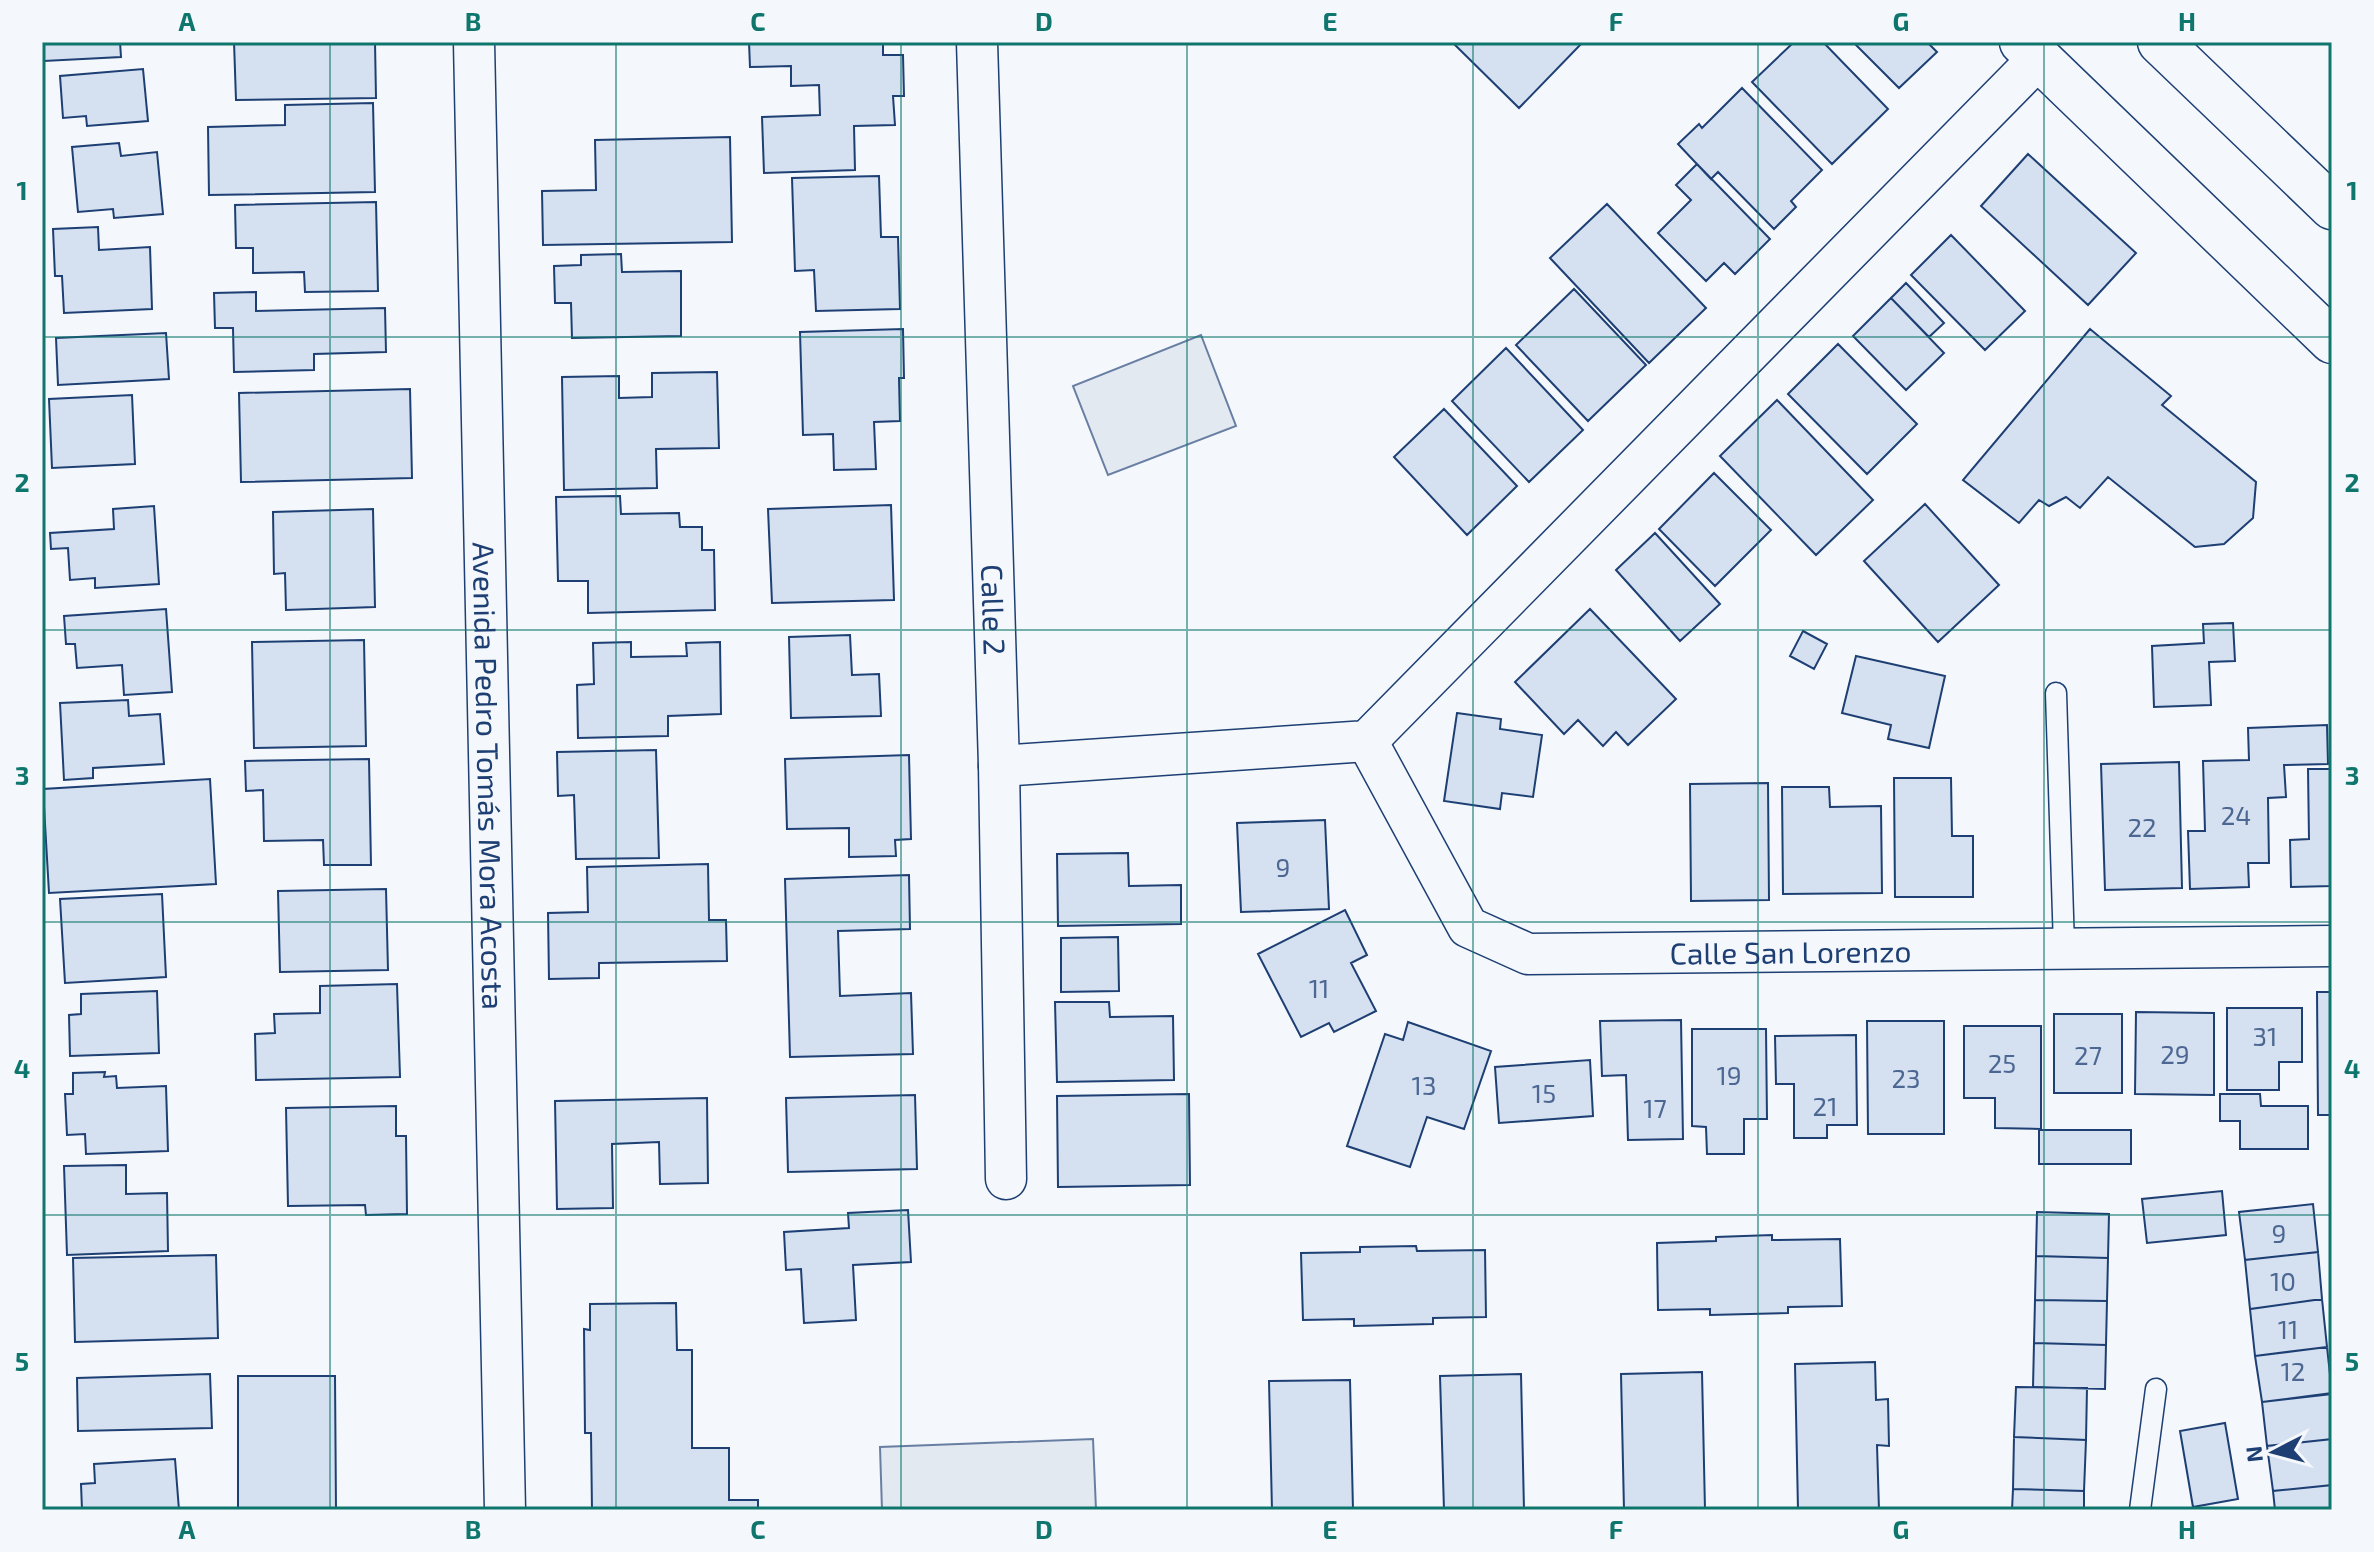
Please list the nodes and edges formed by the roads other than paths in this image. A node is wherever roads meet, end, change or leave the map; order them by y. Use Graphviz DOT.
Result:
graph roads {
  1 [pos="474,42"];
  2 [pos="977,42"];
  3 [pos="2160,42"];
  4 [pos="2030,50"];
  5 [pos="2332,207"];
  6 [pos="2332,341"];
  7 [pos="2056,693"];
  8 [pos="1367,741"];
  9 [pos="999,766"];
  10 [pos="2332,946"];
  11 [pos="2064,947"];
  12 [pos="1006,1179"];
  13 [pos="2156,1389"];
  14 [pos="505,1510"];
  15 [pos="2140,1510"];
  1 -- 14 [label="street, Avenida Pedro Tomás Mora Acosta"];
  2 -- 9 [label="street, Calle 2"];
  3 -- 5 [label="main road"];
  4 -- 6 [label="main road"];
  4 -- 8 [label="street"];
  7 -- 11 [label="lane"];
  8 -- 9 [label="street"];
  8 -- 11 [label="street, Calle San Lorenzo"];
  9 -- 12 [label="street, Calle 2"];
  10 -- 11 [label="street, Calle San Lorenzo"];
  13 -- 15 [label="lane"];
}
